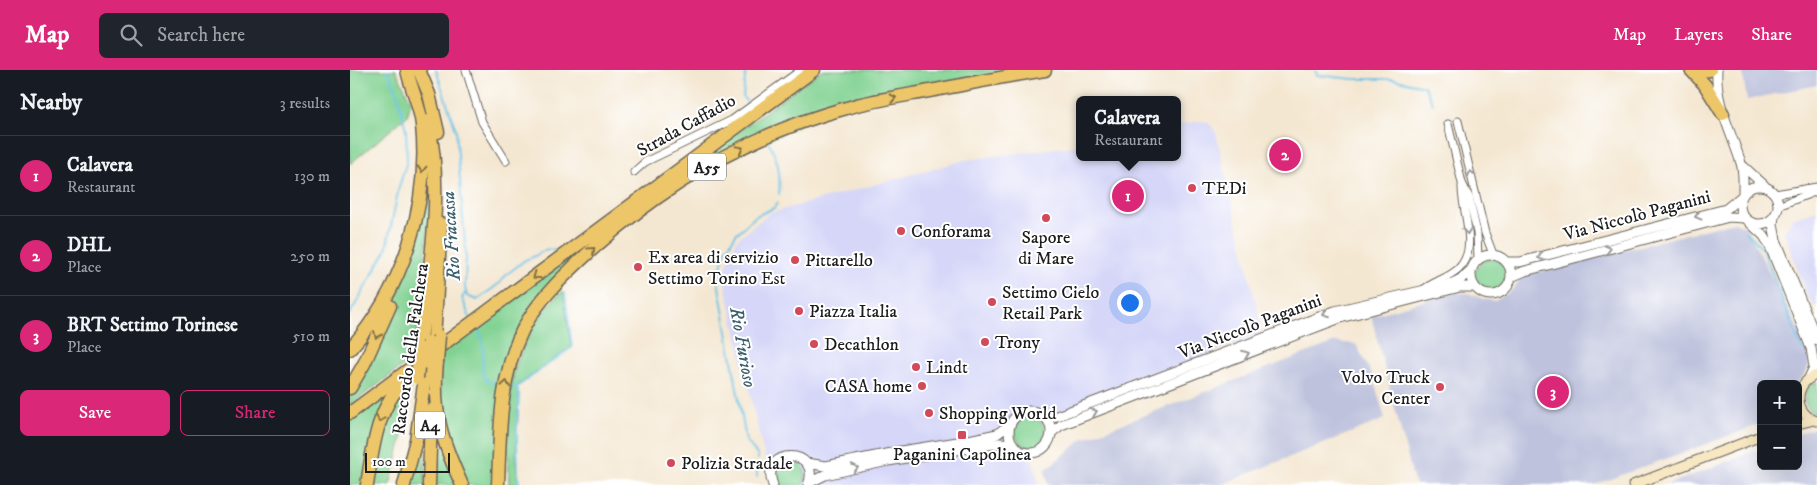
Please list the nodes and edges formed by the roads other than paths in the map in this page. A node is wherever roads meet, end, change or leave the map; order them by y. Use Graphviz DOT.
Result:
graph roads {
  1 [pos="408,70"];
  2 [pos="419,70"];
  3 [pos="466,70"];
  4 [pos="801,70"];
  5 [pos="814,70"];
  6 [pos="1045,70"];
  7 [pos="1691,70"];
  8 [pos="1698,70"];
  9 [pos="1710,70"];
  10 [pos="1718,70"];
  11 [pos="1723,114"];
  12 [pos="1458,121"];
  13 [pos="1448,124"];
  14 [pos="506,161"];
  15 [pos="1742,164"];
  16 [pos="634,172"];
  17 [pos="1462,183"];
  18 [pos="1765,186"];
  19 [pos="1817,189"];
  20 [pos="1775,194"];
  21 [pos="1742,195"];
  22 [pos="1778,206"];
  23 [pos="1774,216"];
  24 [pos="1747,220"];
  25 [pos="410,240"];
  26 [pos="1493,254"];
  27 [pos="1478,259"];
  28 [pos="1507,262"];
  29 [pos="1471,270"];
  30 [pos="1511,277"];
  31 [pos="1475,287"];
  32 [pos="1424,289"];
  33 [pos="459,333"];
  34 [pos="1817,340"];
  35 [pos="431,341"];
  36 [pos="350,349"];
  37 [pos="428,369"];
  38 [pos="1813,377"];
  39 [pos="1802,386"];
  40 [pos="350,388"];
  41 [pos="1802,409"];
  42 [pos="350,412"];
  43 [pos="1041,414"];
  44 [pos="1816,420"];
  45 [pos="1802,423"];
  46 [pos="1010,424"];
  47 [pos="500,432"];
  48 [pos="1051,433"];
  49 [pos="1757,436"];
  50 [pos="1013,444"];
  51 [pos="806,463"];
  52 [pos="808,484"];
  53 [pos="367,485"];
  54 [pos="396,485"];
  55 [pos="404,485"];
  56 [pos="429,485"];
  57 [pos="462,485"];
  58 [pos="498,485"];
  59 [pos="504,485"];
  60 [pos="773,485"];
  61 [pos="1633,485"];
  1 -- 25 [label="highway, one-way"];
  1 -- 35 [label="highway, Raccordo della Falchera"];
  2 -- 35 [label="highway, Raccordo della Falchera / A4"];
  3 -- 14 [label="street"];
  4 -- 16 [label="street, Strada Caffadio"];
  5 -- 33 [label="highway, A55, one-way"];
  47 -- 6 [label="highway, A55, one-way"];
  7 -- 11 [label="highway"];
  8 -- 9 [label="highway"];
  10 -- 11 [label="street"];
  11 -- 15 [label="street"];
  26 -- 12 [label="street, one-way"];
  13 -- 17 [label="street"];
  15 -- 18 [label="street"];
  15 -- 21 [label="street"];
  17 -- 27 [label="street"];
  17 -- 32 [label="street, one-way"];
  18 -- 20 [label="street"];
  18 -- 21 [label="street"];
  19 -- 20 [label="street"];
  19 -- 22 [label="street"];
  20 -- 22 [label="street"];
  21 -- 24 [label="street"];
  21 -- 28 [label="street, Via Niccolò Paganini, one-way"];
  22 -- 23 [label="street"];
  23 -- 24 [label="street"];
  23 -- 34 [label="street"];
  30 -- 24 [label="street, Via Niccolò Paganini, one-way"];
  24 -- 38 [label="street"];
  25 -- 36 [label="highway"];
  25 -- 40 [label="highway, one-way"];
  26 -- 27 [label="street"];
  26 -- 28 [label="street"];
  27 -- 29 [label="street"];
  28 -- 30 [label="street"];
  29 -- 31 [label="street"];
  29 -- 32 [label="street, Via Niccolò Paganini"];
  30 -- 31 [label="street"];
  48 -- 31 [label="street, Via Niccolò Paganini, one-way"];
  32 -- 43 [label="street, Via Niccolò Paganini, one-way"];
  33 -- 42 [label="highway"];
  33 -- 53 [label="highway, A55, one-way"];
  35 -- 37 [label="highway, Raccordo della Falchera, bridge"];
  35 -- 37 [label="highway, A4"];
  37 -- 54 [label="highway, Raccordo della Falchera"];
  37 -- 55 [label="highway, Raccordo della Falchera"];
  37 -- 56 [label="highway, A4"];
  37 -- 57 [label="highway"];
  38 -- 39 [label="main road"];
  41 -- 44 [label="main road"];
  43 -- 46 [label="street"];
  43 -- 48 [label="street"];
  44 -- 45 [label="main road"];
  46 -- 50 [label="street"];
  46 -- 51 [label="street"];
  47 -- 58 [label="highway"];
  47 -- 59 [label="highway, A55"];
  48 -- 50 [label="street"];
  49 -- 61 [label="main road"];
  52 -- 50 [label="street, one-way"];
  51 -- 52 [label="street"];
  51 -- 60 [label="street"];
}
